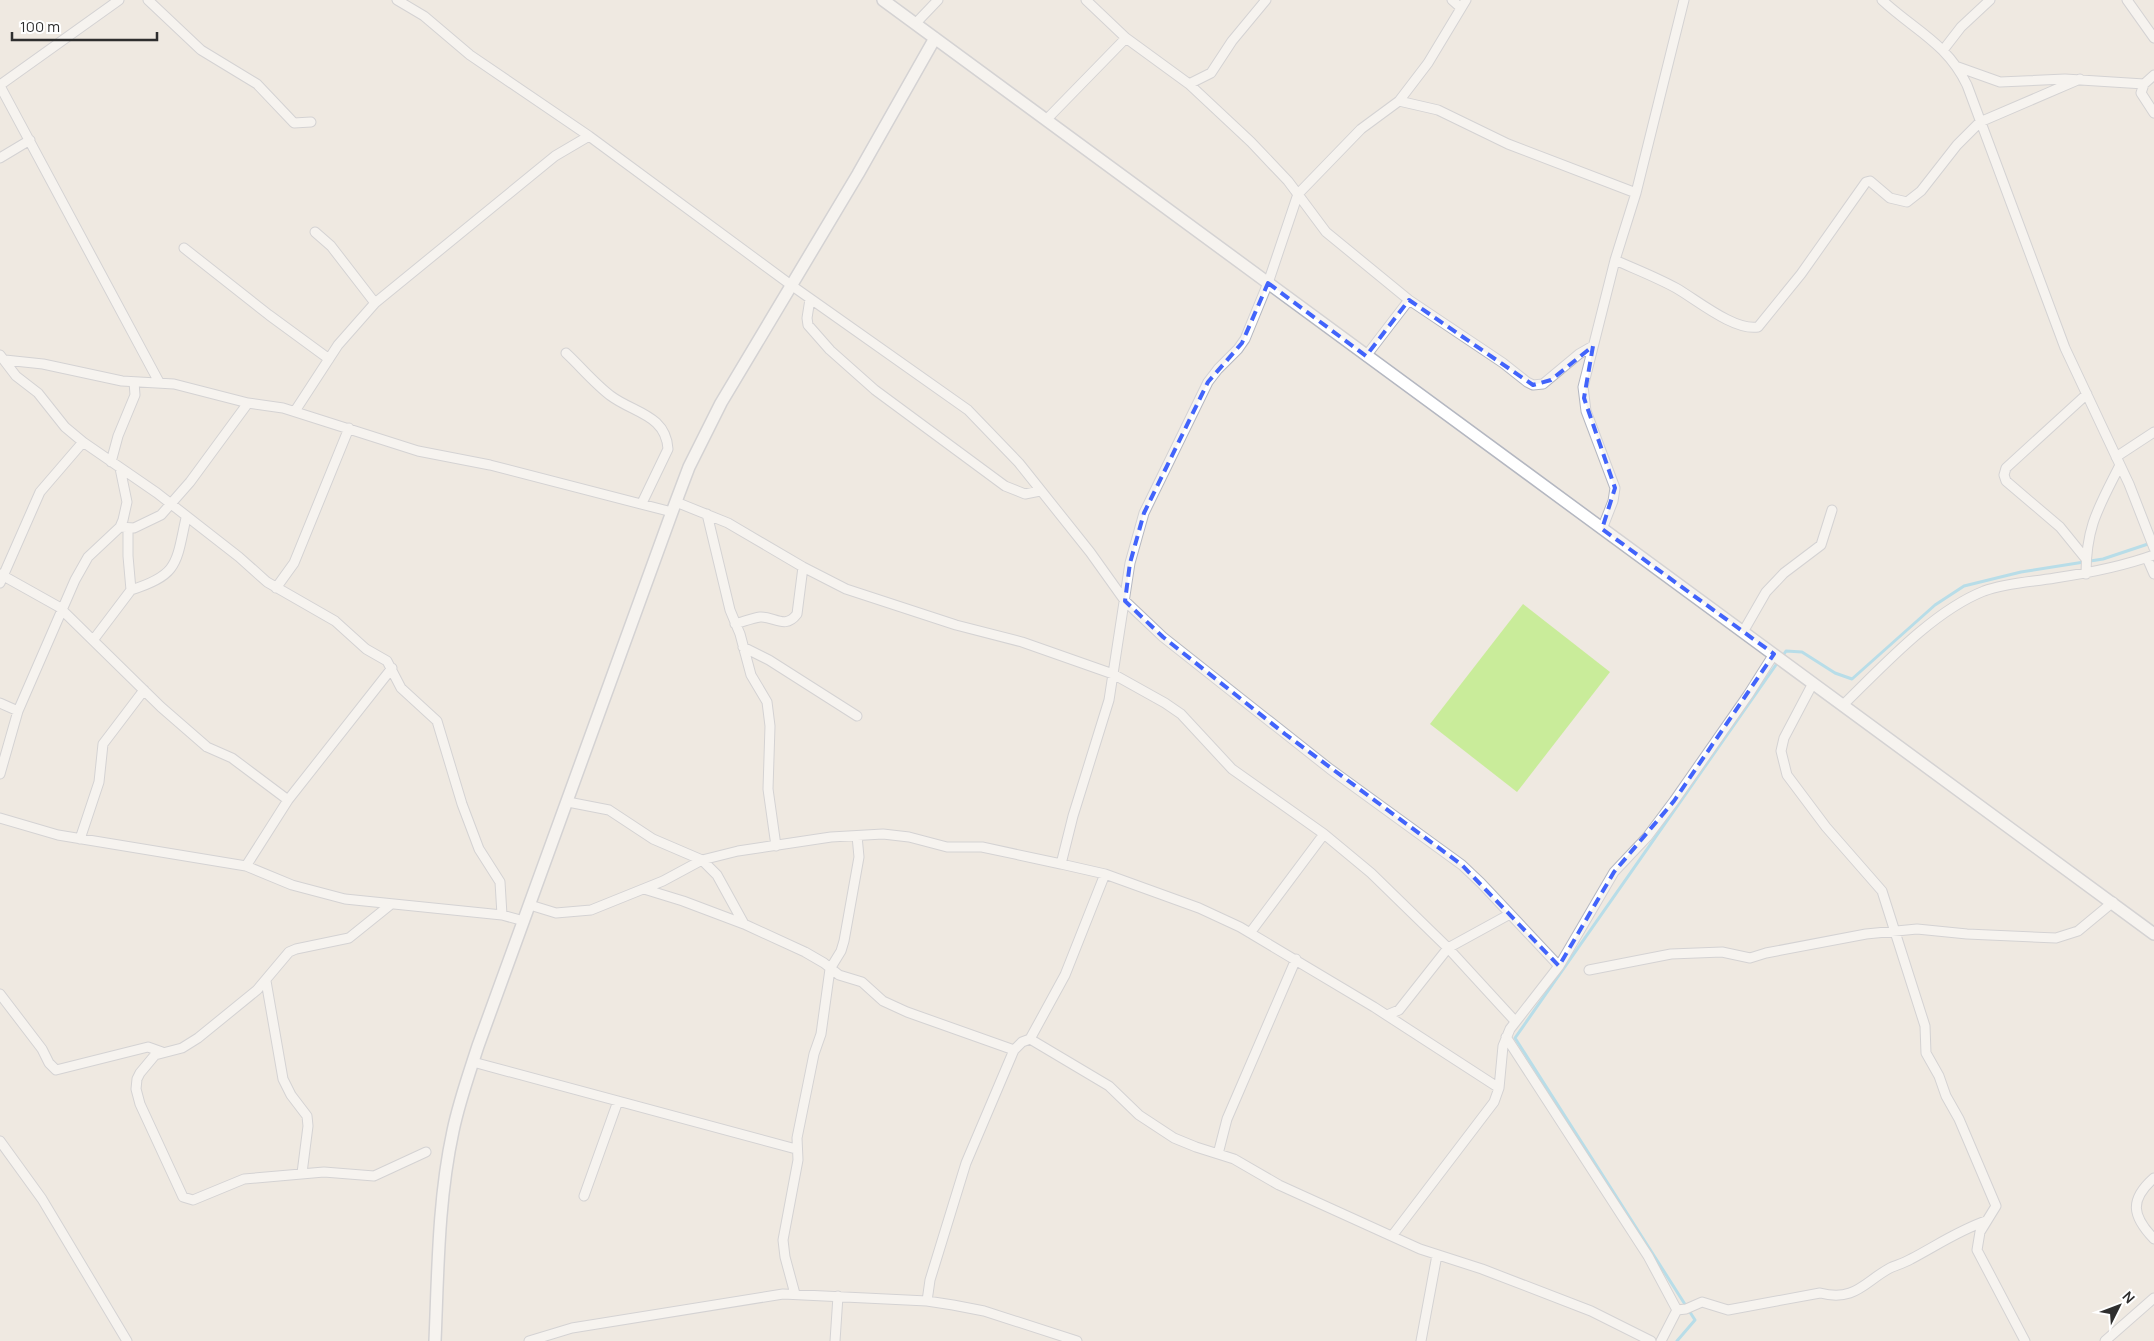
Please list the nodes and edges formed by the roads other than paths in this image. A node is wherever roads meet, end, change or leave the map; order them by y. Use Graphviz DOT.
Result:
graph roads {
  1 [pos="119,0"];
  2 [pos="148,0"];
  3 [pos="397,0"];
  4 [pos="883,0"];
  5 [pos="938,0"];
  6 [pos="1086,0"];
  7 [pos="1266,0"];
  8 [pos="1452,0"];
  9 [pos="1684,0"];
  10 [pos="1882,0"];
  11 [pos="1990,0"];
  12 [pos="2127,0"];
  13 [pos="1464,4"];
  14 [pos="916,23"];
  15 [pos="935,38"];
  16 [pos="1126,38"];
  17 [pos="2154,38"];
  18 [pos="1944,49"];
  19 [pos="1958,67"];
  20 [pos="2154,74"];
  21 [pos="2080,79"];
  22 [pos="1188,84"];
  23 [pos="2144,84"];
  24 [pos="0,86"];
  25 [pos="1399,101"];
  26 [pos="2154,113"];
  27 [pos="1046,120"];
  28 [pos="311,122"];
  29 [pos="1980,122"];
  30 [pos="589,136"];
  31 [pos="30,140"];
  32 [pos="0,158"];
  33 [pos="1636,193"];
  34 [pos="1298,194"];
  35 [pos="315,232"];
  36 [pos="184,248"];
  37 [pos="1615,260"];
  38 [pos="1268,283"];
  39 [pos="791,285"];
  40 [pos="810,299"];
  41 [pos="1408,300"];
  42 [pos="375,303"];
  43 [pos="1593,346"];
  44 [pos="566,353"];
  45 [pos="1366,356"];
  46 [pos="2,357"];
  47 [pos="329,359"];
  48 [pos="134,382"];
  49 [pos="159,382"];
  50 [pos="2087,394"];
  51 [pos="248,403"];
  52 [pos="295,411"];
  53 [pos="349,428"];
  54 [pos="2154,432"];
  55 [pos="83,442"];
  56 [pos="2118,461"];
  57 [pos="111,462"];
  58 [pos="120,468"];
  59 [pos="1040,491"];
  60 [pos="642,503"];
  61 [pos="170,505"];
  62 [pos="674,507"];
  63 [pos="1832,510"];
  64 [pos="706,514"];
  65 [pos="186,518"];
  66 [pos="124,528"];
  67 [pos="1602,529"];
  68 [pos="2154,548"];
  69 [pos="2150,556"];
  70 [pos="2086,559"];
  71 [pos="803,567"];
  72 [pos="2086,574"];
  73 [pos="2154,574"];
  74 [pos="1,577"];
  75 [pos="276,588"];
  76 [pos="131,590"];
  77 [pos="1125,601"];
  78 [pos="63,610"];
  79 [pos="736,624"];
  80 [pos="1743,632"];
  81 [pos="94,639"];
  82 [pos="744,647"];
  83 [pos="1774,654"];
  84 [pos="392,668"];
  85 [pos="1113,674"];
  86 [pos="1813,683"];
  87 [pos="144,690"];
  88 [pos="0,703"];
  89 [pos="1843,705"];
  90 [pos="18,711"];
  91 [pos="857,716"];
  92 [pos="0,774"];
  93 [pos="288,800"];
  94 [pos="568,802"];
  95 [pos="0,818"];
  96 [pos="1324,834"];
  97 [pos="857,836"];
  98 [pos="80,839"];
  99 [pos="776,846"];
  100 [pos="702,860"];
  101 [pos="1061,864"];
  102 [pos="246,866"];
  103 [pos="1106,874"];
  104 [pos="644,889"];
  105 [pos="2113,902"];
  106 [pos="390,905"];
  107 [pos="530,905"];
  108 [pos="1510,914"];
  109 [pos="502,915"];
  110 [pos="524,922"];
  111 [pos="744,924"];
  112 [pos="1896,931"];
  113 [pos="1250,933"];
  114 [pos="2154,934"];
  115 [pos="1448,948"];
  116 [pos="1296,959"];
  117 [pos="1559,966"];
  118 [pos="830,969"];
  119 [pos="1589,970"];
  120 [pos="266,981"];
  121 [pos="0,994"];
  122 [pos="1387,1015"];
  123 [pos="1515,1022"];
  124 [pos="1506,1037"];
  125 [pos="1030,1039"];
  126 [pos="1014,1050"];
  127 [pos="162,1052"];
  128 [pos="473,1062"];
  129 [pos="1499,1088"];
  130 [pos="618,1101"];
  131 [pos="0,1141"];
  132 [pos="796,1149"];
  133 [pos="426,1152"];
  134 [pos="1218,1154"];
  135 [pos="302,1173"];
  136 [pos="2154,1178"];
  137 [pos="584,1196"];
  138 [pos="1986,1221"];
  139 [pos="1392,1236"];
  140 [pos="2154,1239"];
  141 [pos="1437,1255"];
  142 [pos="795,1294"];
  143 [pos="838,1296"];
  144 [pos="2154,1298"];
  145 [pos="926,1301"];
  146 [pos="1677,1310"];
  147 [pos="1071,1340"];
  148 [pos="127,1341"];
  149 [pos="435,1341"];
  150 [pos="529,1341"];
  151 [pos="835,1341"];
  152 [pos="1421,1341"];
  153 [pos="1652,1341"];
  154 [pos="1660,1341"];
  155 [pos="2025,1341"];
  156 [pos="2105,1341"];
  1 -- 24 [label="street"];
  2 -- 28 [label="street"];
  3 -- 30 [label="street"];
  4 -- 14 [label="main road"];
  5 -- 14 [label="street"];
  6 -- 16 [label="street"];
  7 -- 22 [label="street"];
  8 -- 13 [label="street"];
  9 -- 33 [label="street"];
  10 -- 18 [label="street"];
  11 -- 18 [label="street"];
  12 -- 17 [label="street"];
  13 -- 25 [label="street"];
  14 -- 15 [label="main road"];
  15 -- 27 [label="main road"];
  15 -- 39 [label="main road"];
  16 -- 22 [label="street"];
  16 -- 27 [label="street"];
  18 -- 19 [label="street"];
  19 -- 21 [label="street"];
  19 -- 29 [label="street"];
  20 -- 23 [label="street"];
  21 -- 23 [label="street"];
  21 -- 29 [label="street"];
  22 -- 34 [label="street"];
  23 -- 26 [label="street"];
  24 -- 31 [label="street"];
  25 -- 33 [label="street"];
  25 -- 34 [label="street"];
  27 -- 38 [label="main road"];
  29 -- 37 [label="street"];
  29 -- 50 [label="street"];
  30 -- 39 [label="street"];
  30 -- 42 [label="street"];
  31 -- 32 [label="street"];
  31 -- 49 [label="street"];
  33 -- 37 [label="street"];
  34 -- 38 [label="street"];
  34 -- 41 [label="street"];
  35 -- 42 [label="street"];
  36 -- 47 [label="street"];
  37 -- 43 [label="street"];
  38 -- 45 [label="main road"];
  38 -- 77 [label="street"];
  39 -- 40 [label="street"];
  39 -- 62 [label="main road"];
  40 -- 59 [label="street"];
  40 -- 59 [label="street"];
  41 -- 43 [label="street"];
  41 -- 45 [label="street"];
  42 -- 47 [label="street"];
  43 -- 67 [label="street"];
  44 -- 60 [label="street"];
  45 -- 67 [label="main road"];
  46 -- 48 [label="street"];
  46 -- 55 [label="street"];
  47 -- 52 [label="street"];
  48 -- 49 [label="street"];
  48 -- 57 [label="street"];
  49 -- 51 [label="street"];
  50 -- 56 [label="street"];
  50 -- 70 [label="street"];
  51 -- 52 [label="street"];
  51 -- 61 [label="street"];
  52 -- 53 [label="street"];
  53 -- 60 [label="street"];
  53 -- 75 [label="street"];
  54 -- 56 [label="street"];
  55 -- 57 [label="street"];
  55 -- 74 [label="street"];
  56 -- 68 [label="street"];
  56 -- 70 [label="street"];
  57 -- 58 [label="street"];
  58 -- 61 [label="street"];
  58 -- 66 [label="street"];
  59 -- 77 [label="street"];
  60 -- 62 [label="street"];
  61 -- 65 [label="street"];
  61 -- 66 [label="street"];
  62 -- 64 [label="street"];
  62 -- 94 [label="main road"];
  63 -- 80 [label="street"];
  64 -- 71 [label="street"];
  64 -- 79 [label="street"];
  65 -- 75 [label="street"];
  65 -- 76 [label="street"];
  66 -- 76 [label="street"];
  66 -- 78 [label="street"];
  67 -- 80 [label="main road"];
  69 -- 72 [label="street"];
  69 -- 73 [label="street"];
  70 -- 72 [label="street"];
  71 -- 79 [label="street"];
  71 -- 85 [label="street"];
  72 -- 89 [label="street"];
  74 -- 78 [label="street"];
  75 -- 84 [label="street"];
  76 -- 81 [label="street"];
  77 -- 85 [label="street"];
  77 -- 108 [label="street"];
  78 -- 81 [label="street"];
  78 -- 90 [label="street"];
  79 -- 82 [label="street"];
  80 -- 83 [label="main road"];
  81 -- 87 [label="street"];
  82 -- 91 [label="street"];
  82 -- 99 [label="street"];
  83 -- 86 [label="main road"];
  83 -- 117 [label="street"];
  84 -- 93 [label="street"];
  84 -- 109 [label="street"];
  85 -- 96 [label="street"];
  85 -- 101 [label="street"];
  86 -- 89 [label="main road"];
  86 -- 112 [label="street"];
  87 -- 93 [label="street"];
  87 -- 98 [label="street"];
  88 -- 90 [label="street"];
  89 -- 105 [label="main road"];
  90 -- 92 [label="street"];
  93 -- 102 [label="street"];
  94 -- 100 [label="street"];
  94 -- 107 [label="main road"];
  95 -- 98 [label="street"];
  96 -- 113 [label="street"];
  96 -- 115 [label="street"];
  97 -- 99 [label="street"];
  97 -- 101 [label="street"];
  97 -- 118 [label="street"];
  98 -- 102 [label="street"];
  99 -- 100 [label="street"];
  100 -- 104 [label="street"];
  100 -- 111 [label="street"];
  101 -- 103 [label="street"];
  102 -- 106 [label="street"];
  103 -- 113 [label="street"];
  103 -- 125 [label="street"];
  104 -- 107 [label="street"];
  104 -- 111 [label="street"];
  105 -- 112 [label="street"];
  105 -- 114 [label="main road"];
  106 -- 109 [label="street"];
  106 -- 120 [label="street"];
  107 -- 110 [label="main road"];
  108 -- 115 [label="street"];
  108 -- 117 [label="street"];
  109 -- 110 [label="street"];
  110 -- 128 [label="main road"];
  111 -- 118 [label="street"];
  112 -- 119 [label="street"];
  112 -- 138 [label="street"];
  113 -- 116 [label="street"];
  115 -- 122 [label="street"];
  115 -- 123 [label="street"];
  116 -- 122 [label="street"];
  116 -- 134 [label="street"];
  117 -- 123 [label="street"];
  118 -- 126 [label="street"];
  118 -- 132 [label="street"];
  120 -- 127 [label="street"];
  120 -- 135 [label="street"];
  121 -- 127 [label="street"];
  122 -- 129 [label="street"];
  123 -- 124 [label="street"];
  124 -- 129 [label="street"];
  124 -- 146 [label="street"];
  125 -- 126 [label="street"];
  125 -- 134 [label="street"];
  126 -- 145 [label="street"];
  127 -- 135 [label="street"];
  128 -- 130 [label="street"];
  128 -- 149 [label="main road"];
  129 -- 139 [label="street"];
  130 -- 132 [label="street"];
  130 -- 137 [label="street"];
  131 -- 148 [label="street"];
  132 -- 142 [label="street"];
  133 -- 135 [label="street"];
  134 -- 139 [label="street"];
  136 -- 140 [label="street"];
  138 -- 146 [label="street"];
  138 -- 155 [label="street"];
  139 -- 141 [label="street"];
  141 -- 152 [label="street"];
  141 -- 153 [label="street"];
  142 -- 143 [label="street"];
  142 -- 150 [label="street"];
  143 -- 145 [label="street"];
  143 -- 151 [label="street"];
  144 -- 156 [label="street"];
  145 -- 147 [label="street"];
  146 -- 154 [label="street"];
}
